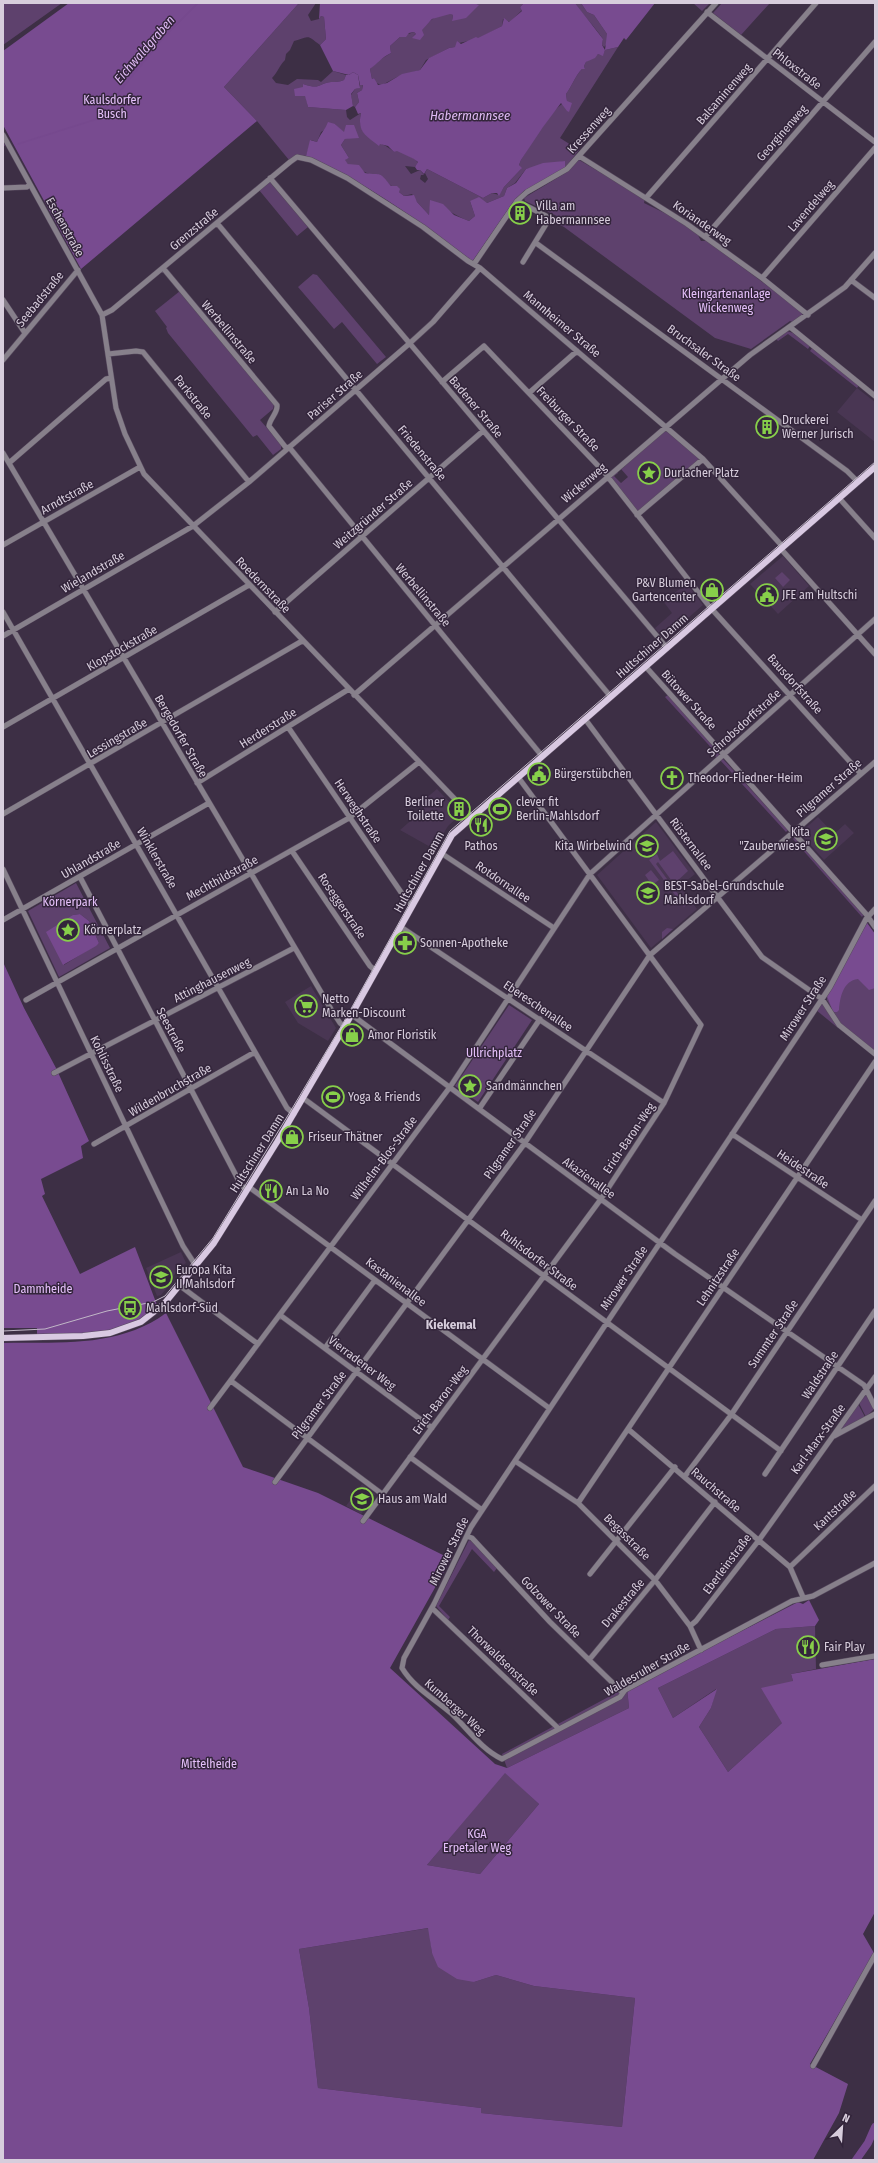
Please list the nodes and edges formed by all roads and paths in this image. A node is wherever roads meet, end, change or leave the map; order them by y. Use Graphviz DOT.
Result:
graph roads {
  1 [pos="716,3"];
  2 [pos="816,3"];
  3 [pos="708,12"];
  4 [pos="875,42"];
  5 [pos="768,59"];
  6 [pos="823,102"];
  7 [pos="3,135"];
  8 [pos="875,142"];
  9 [pos="875,148"];
  10 [pos="580,156"];
  11 [pos="297,157"];
  12 [pos="270,178"];
  13 [pos="30,184"];
  14 [pos="3,188"];
  15 [pos="646,198"];
  16 [pos="517,200"];
  17 [pos="217,223"];
  18 [pos="705,237"];
  19 [pos="536,243"];
  20 [pos="875,253"];
  21 [pos="523,262"];
  22 [pos="474,264"];
  23 [pos="163,268"];
  24 [pos="480,268"];
  25 [pos="78,270"];
  26 [pos="762,278"];
  27 [pos="851,280"];
  28 [pos="875,298"];
  29 [pos="3,300"];
  30 [pos="808,314"];
  31 [pos="102,315"];
  32 [pos="790,327"];
  33 [pos="106,330"];
  34 [pos="25,333"];
  35 [pos="410,343"];
  36 [pos="578,351"];
  37 [pos="108,354"];
  38 [pos="3,360"];
  39 [pos="111,378"];
  40 [pos="722,380"];
  41 [pos="442,382"];
  42 [pos="356,389"];
  43 [pos="529,393"];
  44 [pos="875,396"];
  45 [pos="666,426"];
  46 [pos="483,431"];
  47 [pos="288,448"];
  48 [pos="3,453"];
  49 [pos="703,459"];
  50 [pos="9,463"];
  51 [pos="140,467"];
  52 [pos="875,467"];
  53 [pos="607,476"];
  54 [pos="429,477"];
  55 [pos="249,482"];
  56 [pos="858,482"];
  57 [pos="839,498"];
  58 [pos="637,515"];
  59 [pos="558,518"];
  60 [pos="43,522"];
  61 [pos="193,526"];
  62 [pos="361,536"];
  63 [pos="875,538"];
  64 [pos="3,545"];
  65 [pos="782,548"];
  66 [pos="502,565"];
  67 [pos="249,585"];
  68 [pos="84,589"];
  69 [pos="712,608"];
  70 [pos="3,612"];
  71 [pos="275,612"];
  72 [pos="875,619"];
  73 [pos="435,625"];
  74 [pos="14,630"];
  75 [pos="858,634"];
  76 [pos="3,636"];
  77 [pos="302,641"];
  78 [pos="668,648"];
  79 [pos="875,654"];
  80 [pos="124,658"];
  81 [pos="646,667"];
  82 [pos="348,689"];
  83 [pos="354,695"];
  84 [pos="791,695"];
  85 [pos="611,697"];
  86 [pos="54,698"];
  87 [pos="585,719"];
  88 [pos="162,723"];
  89 [pos="3,727"];
  90 [pos="288,727"];
  91 [pos="724,755"];
  92 [pos="542,756"];
  93 [pos="419,762"];
  94 [pos="875,762"];
  95 [pos="92,764"];
  96 [pos="861,774"];
  97 [pos="518,777"];
  98 [pos="197,783"];
  99 [pos="209,804"];
  100 [pos="3,814"];
  101 [pos="656,815"];
  102 [pos="472,817"];
  103 [pos="349,818"];
  104 [pos="793,832"];
  105 [pos="137,844"];
  106 [pos="292,851"];
  107 [pos="441,853"];
  108 [pos="3,869"];
  109 [pos="251,874"];
  110 [pos="590,874"];
  111 [pos="80,877"];
  112 [pos="718,897"];
  113 [pos="413,905"];
  114 [pos="22,909"];
  115 [pos="875,909"];
  116 [pos="178,915"];
  117 [pos="868,916"];
  118 [pos="3,920"];
  119 [pos="401,927"];
  120 [pos="875,927"];
  121 [pos="554,928"];
  122 [pos="118,948"];
  123 [pos="294,948"];
  124 [pos="650,955"];
  125 [pos="376,971"];
  126 [pos="57,983"];
  127 [pos="219,987"];
  128 [pos="508,998"];
  129 [pos="822,999"];
  130 [pos="26,1000"];
  131 [pos="352,1015"];
  132 [pos="540,1019"];
  133 [pos="155,1021"];
  134 [pos="345,1027"];
  135 [pos="586,1050"];
  136 [pos="255,1052"];
  137 [pos="91,1054"];
  138 [pos="875,1054"];
  139 [pos="875,1062"];
  140 [pos="54,1073"];
  141 [pos="450,1087"];
  142 [pos="191,1089"];
  143 [pos="304,1098"];
  144 [pos="664,1103"];
  145 [pos="479,1109"];
  146 [pos="294,1114"];
  147 [pos="126,1126"];
  148 [pos="732,1134"];
  149 [pos="524,1143"];
  150 [pos="94,1144"];
  151 [pos="392,1164"];
  152 [pos="797,1177"];
  153 [pos="248,1188"];
  154 [pos="601,1199"];
  155 [pos="875,1201"];
  156 [pos="469,1220"];
  157 [pos="862,1220"];
  158 [pos="660,1243"];
  159 [pos="331,1246"];
  160 [pos="196,1266"];
  161 [pos="543,1276"];
  162 [pos="375,1280"];
  163 [pos="179,1285"];
  164 [pos="722,1287"];
  165 [pos="407,1303"];
  166 [pos="875,1311"];
  167 [pos="280,1314"];
  168 [pos="607,1323"];
  169 [pos="786,1332"];
  170 [pos="3,1338"];
  171 [pos="258,1344"];
  172 [pos="325,1348"];
  173 [pos="482,1360"];
  174 [pos="837,1367"];
  175 [pos="669,1368"];
  176 [pos="357,1372"];
  177 [pos="875,1377"];
  178 [pos="231,1381"];
  179 [pos="867,1389"];
  180 [pos="875,1407"];
  181 [pos="210,1408"];
  182 [pos="549,1408"];
  183 [pos="875,1414"];
  184 [pos="731,1415"];
  185 [pos="432,1428"];
  186 [pos="628,1429"];
  187 [pos="833,1437"];
  188 [pos="307,1438"];
  189 [pos="781,1450"];
  190 [pos="410,1457"];
  191 [pos="515,1461"];
  192 [pos="675,1467"];
  193 [pos="765,1474"];
  194 [pos="685,1476"];
  195 [pos="275,1482"];
  196 [pos="875,1486"];
  197 [pos="382,1494"];
  198 [pos="715,1502"];
  199 [pos="578,1503"];
  200 [pos="482,1510"];
  201 [pos="778,1513"];
  202 [pos="363,1521"];
  203 [pos="467,1536"];
  204 [pos="759,1540"];
  205 [pos="617,1542"];
  206 [pos="875,1563"];
  207 [pos="790,1567"];
  208 [pos="590,1574"];
  209 [pos="655,1580"];
  210 [pos="803,1598"];
  211 [pos="432,1608"];
  212 [pos="690,1626"];
  213 [pos="701,1650"];
  214 [pos="875,1656"];
  215 [pos="589,1660"];
  216 [pos="402,1664"];
  217 [pos="822,1665"];
  218 [pos="622,1692"];
  219 [pos="559,1729"];
  220 [pos="502,1759"];
  221 [pos="875,1955"];
  222 [pos="813,2066"];
  1 -- 3 [label="street, Kressenweg"];
  2 -- 5 [label="street, Balsaminenweg"];
  3 -- 5 [label="street, Phloxstraße"];
  3 -- 10 [label="street, Kressenweg"];
  4 -- 6 [label="street, Georginenweg"];
  5 -- 6 [label="street, Phloxstraße"];
  5 -- 15 [label="street, Balsaminenweg"];
  6 -- 8 [label="street, Phloxstraße"];
  6 -- 18 [label="street, Georginenweg"];
  7 -- 13 [label="street, Eschenstraße"];
  9 -- 26 [label="street, Lavendelweg"];
  10 -- 15 [label="street, Korianderweg"];
  10 -- 16 [label="street, Kressenweg"];
  11 -- 12 [label="street, Grenzstraße"];
  11 -- 22 [label="street, Mannheimer Straße"];
  12 -- 17 [label="street, Grenzstraße"];
  12 -- 35 [label="street, Badener Straße"];
  13 -- 14 [label="street"];
  13 -- 25 [label="street, Eschenstraße"];
  15 -- 18 [label="street, Korianderweg"];
  16 -- 19 [label="street"];
  16 -- 22 [label="street, Kressenweg"];
  17 -- 23 [label="street, Grenzstraße"];
  17 -- 42 [label="street, Friedenstraße"];
  18 -- 26 [label="street, Korianderweg"];
  19 -- 21 [label="street"];
  19 -- 40 [label="street, Bruchsaler Straße"];
  20 -- 27 [label="street, Wickenweg"];
  22 -- 24 [label="street, Mannheimer Straße"];
  23 -- 31 [label="street, Grenzstraße"];
  23 -- 47 [label="street, Werbellinstraße"];
  24 -- 35 [label="street, Pariser Straße"];
  24 -- 36 [label="street, Mannheimer Straße"];
  25 -- 31 [label="street, Eschenstraße"];
  25 -- 34 [label="street, Seebadstraße"];
  26 -- 30 [label="street, Korianderweg"];
  27 -- 28 [label="street"];
  27 -- 30 [label="street, Wickenweg"];
  29 -- 34 [label="street"];
  30 -- 32 [label="street, Wickenweg"];
  31 -- 33 [label="street, Eschenstraße"];
  32 -- 40 [label="street, Wickenweg"];
  32 -- 44 [label="street"];
  33 -- 37 [label="street, Roedernstraße"];
  34 -- 38 [label="street, Seebadstraße"];
  35 -- 41 [label="street, Badener Straße"];
  35 -- 42 [label="street, Pariser Straße"];
  36 -- 43 [label="street"];
  36 -- 45 [label="street, Mannheimer Straße"];
  37 -- 39 [label="street, Roedernstraße"];
  37 -- 55 [label="street, Parkstraße"];
  39 -- 50 [label="street"];
  39 -- 51 [label="street, Roedernstraße"];
  40 -- 45 [label="street, Wickenweg"];
  40 -- 56 [label="street, Bruchsaler Straße"];
  41 -- 43 [label="street, Freiburger Straße"];
  41 -- 46 [label="street, Badener Straße"];
  42 -- 47 [label="street, Pariser Straße"];
  42 -- 54 [label="street, Friedenstraße"];
  43 -- 53 [label="street, Freiburger Straße"];
  45 -- 49 [label="street, Mannheimer Straße"];
  45 -- 53 [label="street, Wickenweg"];
  46 -- 54 [label="street, Weitzgründer Straße"];
  46 -- 59 [label="street, Badener Straße"];
  47 -- 55 [label="street, Pariser Straße"];
  47 -- 62 [label="street, Werbellinstraße"];
  48 -- 50 [label="street, Bergedorfer Straße"];
  49 -- 58 [label="street"];
  49 -- 65 [label="street, Mannheimer Straße"];
  50 -- 60 [label="street, Bergedorfer Straße"];
  51 -- 60 [label="street, Arndtstraße"];
  51 -- 61 [label="street, Roedernstraße"];
  52 -- 56 [label="main road, Hultschiner Damm"];
  53 -- 58 [label="street, Freiburger Straße"];
  53 -- 59 [label="street, Wickenweg"];
  54 -- 62 [label="street, Weitzgründer Straße"];
  54 -- 66 [label="street, Friedenstraße"];
  55 -- 61 [label="street, Pariser Straße"];
  56 -- 57 [label="main road, Hultschiner Damm"];
  57 -- 63 [label="street"];
  57 -- 65 [label="main road, Hultschiner Damm"];
  58 -- 69 [label="street, Freiburger Straße"];
  59 -- 66 [label="street, Wickenweg"];
  59 -- 78 [label="street, Badener Straße"];
  60 -- 64 [label="street, Arndtstraße"];
  60 -- 68 [label="street, Bergedorfer Straße"];
  61 -- 67 [label="street, Roedernstraße"];
  61 -- 68 [label="street, Wielandstraße"];
  62 -- 71 [label="street, Weitzgründer Straße"];
  62 -- 73 [label="street, Werbellinstraße"];
  65 -- 69 [label="main road, Hultschiner Damm"];
  65 -- 75 [label="street, Mannheimer Straße"];
  66 -- 73 [label="street, Wickenweg"];
  66 -- 85 [label="street, Friedenstraße"];
  67 -- 71 [label="street, Roedernstraße"];
  67 -- 80 [label="street, Klopstockstraße"];
  68 -- 74 [label="street, Wielandstraße"];
  68 -- 80 [label="street, Bergedorfer Straße"];
  69 -- 78 [label="main road, Hultschiner Damm"];
  69 -- 84 [label="street, Bausdorfstraße"];
  70 -- 74 [label="street, Winklerstraße"];
  71 -- 77 [label="street, Roedernstraße"];
  72 -- 75 [label="street, Schrobsdorffstraße"];
  73 -- 83 [label="street, Wickenweg"];
  73 -- 92 [label="street, Werbellinstraße"];
  74 -- 76 [label="street, Wielandstraße"];
  74 -- 86 [label="street, Winklerstraße"];
  75 -- 79 [label="street, Mannheimer Straße"];
  75 -- 84 [label="street, Schrobsdorffstraße"];
  77 -- 82 [label="street, Roedernstraße"];
  77 -- 88 [label="street, Lessingstraße"];
  78 -- 81 [label="main road, Hultschiner Damm"];
  80 -- 86 [label="street, Klopstockstraße"];
  80 -- 88 [label="street, Bergedorfer Straße"];
  81 -- 85 [label="main road, Hultschiner Damm"];
  81 -- 91 [label="street, Bütower Straße"];
  82 -- 83 [label="street, Roedernstraße"];
  82 -- 90 [label="street, Herderstraße"];
  83 -- 93 [label="street, Roedernstraße"];
  84 -- 91 [label="street, Schrobsdorffstraße"];
  84 -- 96 [label="street, Bausdorfstraße"];
  85 -- 87 [label="main road, Hultschiner Damm"];
  86 -- 89 [label="street, Klopstockstraße"];
  86 -- 95 [label="street, Winklerstraße"];
  87 -- 92 [label="main road, Hultschiner Damm"];
  87 -- 101 [label="street, Rüsternallee"];
  88 -- 95 [label="street, Lessingstraße"];
  88 -- 98 [label="street, Bergedorfer Straße"];
  90 -- 98 [label="street, Herderstraße"];
  90 -- 103 [label="street, Herweghstraße"];
  91 -- 101 [label="street, Schrobsdorffstraße"];
  91 -- 104 [label="street, Bütower Straße"];
  92 -- 97 [label="main road, Hultschiner Damm"];
  93 -- 102 [label="street, Roedernstraße"];
  93 -- 103 [label="street, Mechthildstraße"];
  94 -- 96 [label="street, Pilgramer Straße"];
  95 -- 100 [label="street, Lessingstraße"];
  95 -- 105 [label="street, Winklerstraße"];
  96 -- 104 [label="street, Pilgramer Straße"];
  97 -- 102 [label="main road, Hultschiner Damm"];
  97 -- 110 [label="street, Erich-Baron-Weg"];
  98 -- 99 [label="street, Bergedorfer Straße"];
  99 -- 105 [label="street, Uhlandstraße"];
  99 -- 109 [label="street, Bergedorfer Straße"];
  101 -- 110 [label="street, Schrobsdorffstraße"];
  101 -- 112 [label="street, Rüsternallee"];
  102 -- 107 [label="main road, Hultschiner Damm"];
  103 -- 106 [label="street, Mechthildstraße"];
  103 -- 113 [label="street, Herweghstraße"];
  104 -- 112 [label="street, Pilgramer Straße"];
  104 -- 117 [label="street, Bütower Straße"];
  105 -- 111 [label="street, Uhlandstraße"];
  105 -- 116 [label="street, Winklerstraße"];
  106 -- 109 [label="street, Mechthildstraße"];
  106 -- 125 [label="street, Roseggerstraße"];
  107 -- 113 [label="main road, Hultschiner Damm"];
  107 -- 121 [label="street, Rotdornallee"];
  108 -- 114 [label="street, Kohlisstraße"];
  109 -- 116 [label="street, Mechthildstraße"];
  109 -- 123 [label="street, Bergedorfer Straße"];
  110 -- 121 [label="street, Wilhelm-Blos-Straße"];
  110 -- 124 [label="street, Erich-Baron-Weg"];
  111 -- 114 [label="street, Uhlandstraße"];
  111 -- 122 [label="street, Seestraße"];
  112 -- 124 [label="street, Pilgramer Straße"];
  112 -- 129 [label="street, Rüsternallee"];
  113 -- 119 [label="main road, Hultschiner Damm"];
  114 -- 118 [label="street, Uhlandstraße"];
  114 -- 126 [label="street, Kohlisstraße"];
  115 -- 117 [label="street, Mirower Straße"];
  116 -- 122 [label="street, Mechthildstraße"];
  116 -- 127 [label="street, Winklerstraße"];
  117 -- 120 [label="street, Bütower Straße"];
  117 -- 129 [label="street, Mirower Straße"];
  119 -- 125 [label="main road, Hultschiner Damm"];
  119 -- 128 [label="street, Ebereschenallee"];
  121 -- 128 [label="street, Wilhelm-Blos-Straße"];
  122 -- 126 [label="street, Mechthildstraße"];
  122 -- 133 [label="street, Seestraße"];
  123 -- 127 [label="street, Attinghausenweg"];
  123 -- 134 [label="street, Bergedorfer Straße"];
  124 -- 135 [label="street, Pilgramer Straße"];
  124 -- 144 [label="street, Erich-Baron-Weg"];
  125 -- 131 [label="main road, Hultschiner Damm"];
  126 -- 130 [label="street, Mechthildstraße"];
  126 -- 137 [label="street, Kohlisstraße"];
  127 -- 133 [label="street, Attinghausenweg"];
  127 -- 136 [label="street, Winklerstraße"];
  128 -- 132 [label="street, Ebereschenallee"];
  128 -- 141 [label="street, Wilhelm-Blos-Straße"];
  129 -- 138 [label="street, Rüsternallee"];
  129 -- 148 [label="street, Mirower Straße"];
  131 -- 134 [label="main road, Hultschiner Damm"];
  131 -- 141 [label="street, Akazienallee"];
  132 -- 135 [label="street, Ebereschenallee"];
  132 -- 145 [label="street"];
  133 -- 137 [label="street, Attinghausenweg"];
  133 -- 142 [label="street, Seestraße"];
  134 -- 143 [label="main road, Hultschiner Damm"];
  135 -- 144 [label="street, Ebereschenallee"];
  135 -- 149 [label="street, Pilgramer Straße"];
  136 -- 142 [label="street, Wildenbruchstraße"];
  136 -- 146 [label="street, Winklerstraße"];
  137 -- 140 [label="street, Attinghausenweg"];
  137 -- 147 [label="street, Kohlisstraße"];
  139 -- 152 [label="street, Lehnitzstraße"];
  141 -- 145 [label="street, Akazienallee"];
  141 -- 151 [label="street, Wilhelm-Blos-Straße"];
  142 -- 147 [label="street, Wildenbruchstraße"];
  142 -- 153 [label="street, Seestraße"];
  143 -- 146 [label="main road, Hultschiner Damm"];
  143 -- 151 [label="street, Ruhlsdorfer Straße"];
  144 -- 154 [label="street, Erich-Baron-Weg"];
  145 -- 149 [label="street, Akazienallee"];
  146 -- 153 [label="main road, Hultschiner Damm"];
  147 -- 150 [label="street, Wildenbruchstraße"];
  147 -- 160 [label="street, Kohlisstraße"];
  148 -- 152 [label="street, Heidestraße"];
  148 -- 158 [label="street, Mirower Straße"];
  149 -- 154 [label="street, Akazienallee"];
  149 -- 156 [label="street, Pilgramer Straße"];
  151 -- 156 [label="street, Ruhlsdorfer Straße"];
  151 -- 159 [label="street, Wilhelm-Blos-Straße"];
  152 -- 157 [label="street, Heidestraße"];
  152 -- 164 [label="street, Lehnitzstraße"];
  153 -- 159 [label="street, Kastanienallee"];
  153 -- 160 [label="main road, Hultschiner Damm"];
  154 -- 158 [label="street, Akazienallee"];
  154 -- 161 [label="street, Erich-Baron-Weg"];
  155 -- 157 [label="street, Summter Straße"];
  156 -- 161 [label="street, Ruhlsdorfer Straße"];
  156 -- 165 [label="street, Pilgramer Straße"];
  157 -- 169 [label="street, Summter Straße"];
  158 -- 164 [label="street, Akazienallee"];
  158 -- 168 [label="street, Mirower Straße"];
  159 -- 162 [label="street, Kastanienallee"];
  159 -- 167 [label="street, Wilhelm-Blos-Straße"];
  160 -- 163 [label="main road, Hultschiner Damm"];
  161 -- 168 [label="street, Ruhlsdorfer Straße"];
  161 -- 173 [label="street, Erich-Baron-Weg"];
  162 -- 165 [label="street, Kastanienallee"];
  162 -- 172 [label="street"];
  163 -- 170 [label="main road, Hultschiner Damm"];
  163 -- 171 [label="street"];
  164 -- 169 [label="street, Akazienallee"];
  164 -- 175 [label="street, Lehnitzstraße"];
  165 -- 173 [label="street, Kastanienallee"];
  165 -- 176 [label="street, Pilgramer Straße"];
  166 -- 174 [label="street, Waldstraße"];
  167 -- 171 [label="street, Wilhelm-Blos-Straße"];
  167 -- 172 [label="street, Vierradener Weg"];
  168 -- 175 [label="street, Ruhlsdorfer Straße"];
  168 -- 182 [label="street, Mirower Straße"];
  169 -- 174 [label="street, Akazienallee"];
  169 -- 184 [label="street, Summter Straße"];
  171 -- 178 [label="street, Wilhelm-Blos-Straße"];
  172 -- 176 [label="street, Vierradener Weg"];
  173 -- 182 [label="street, Kastanienallee"];
  173 -- 185 [label="street, Erich-Baron-Weg"];
  174 -- 179 [label="street, Akazienallee"];
  174 -- 189 [label="street, Waldstraße"];
  175 -- 184 [label="street, Ruhlsdorfer Straße"];
  175 -- 186 [label="street, Lehnitzstraße"];
  176 -- 185 [label="street, Vierradener Weg"];
  176 -- 188 [label="street, Pilgramer Straße"];
  177 -- 179 [label="street, Karl-Marx-Straße"];
  178 -- 181 [label="street, Wilhelm-Blos-Straße"];
  178 -- 188 [label="street"];
  179 -- 180 [label="street"];
  179 -- 187 [label="street, Karl-Marx-Straße"];
  182 -- 191 [label="street, Mirower Straße"];
  183 -- 187 [label="street"];
  184 -- 189 [label="street, Ruhlsdorfer Straße"];
  184 -- 194 [label="street, Summter Straße"];
  185 -- 190 [label="street, Erich-Baron-Weg"];
  186 -- 192 [label="street, Rauchstraße"];
  186 -- 199 [label="street, Lehnitzstraße"];
  187 -- 201 [label="street, Karl-Marx-Straße"];
  188 -- 195 [label="street, Pilgramer Straße"];
  188 -- 197 [label="street"];
  189 -- 193 [label="street, Waldstraße"];
  190 -- 197 [label="street, Erich-Baron-Weg"];
  190 -- 200 [label="street"];
  191 -- 199 [label="street, Begasstraße"];
  191 -- 200 [label="street, Mirower Straße"];
  192 -- 194 [label="street, Rauchstraße"];
  192 -- 205 [label="street"];
  194 -- 198 [label="street, Rauchstraße"];
  196 -- 207 [label="street, Kantstraße"];
  197 -- 202 [label="street, Erich-Baron-Weg"];
  198 -- 204 [label="street, Rauchstraße"];
  198 -- 209 [label="street, Drakestraße"];
  199 -- 205 [label="street, Begasstraße"];
  200 -- 203 [label="street, Mirower Straße"];
  201 -- 204 [label="street, Eberleinstraße"];
  203 -- 211 [label="street, Mirower Straße"];
  203 -- 215 [label="street, Golzower Straße"];
  204 -- 207 [label="street, Rauchstraße"];
  204 -- 212 [label="street, Eberleinstraße"];
  205 -- 208 [label="street"];
  205 -- 209 [label="street, Begasstraße"];
  206 -- 210 [label="street, Waldesruher Straße"];
  207 -- 210 [label="street, Rauchstraße"];
  209 -- 212 [label="street, Begasstraße"];
  209 -- 215 [label="street, Drakestraße"];
  210 -- 213 [label="street, Waldesruher Straße"];
  211 -- 216 [label="street, Mirower Straße"];
  211 -- 219 [label="street, Thorwaldsenstraße"];
  212 -- 213 [label="street, Begasstraße"];
  213 -- 218 [label="street, Waldesruher Straße"];
  214 -- 217 [label="street"];
  215 -- 218 [label="street, Golzower Straße"];
  216 -- 220 [label="street, Kumberger Weg"];
  218 -- 219 [label="street, Waldesruher Straße"];
  219 -- 220 [label="street, Waldesruher Straße"];
  221 -- 222 [label="street"];
}
